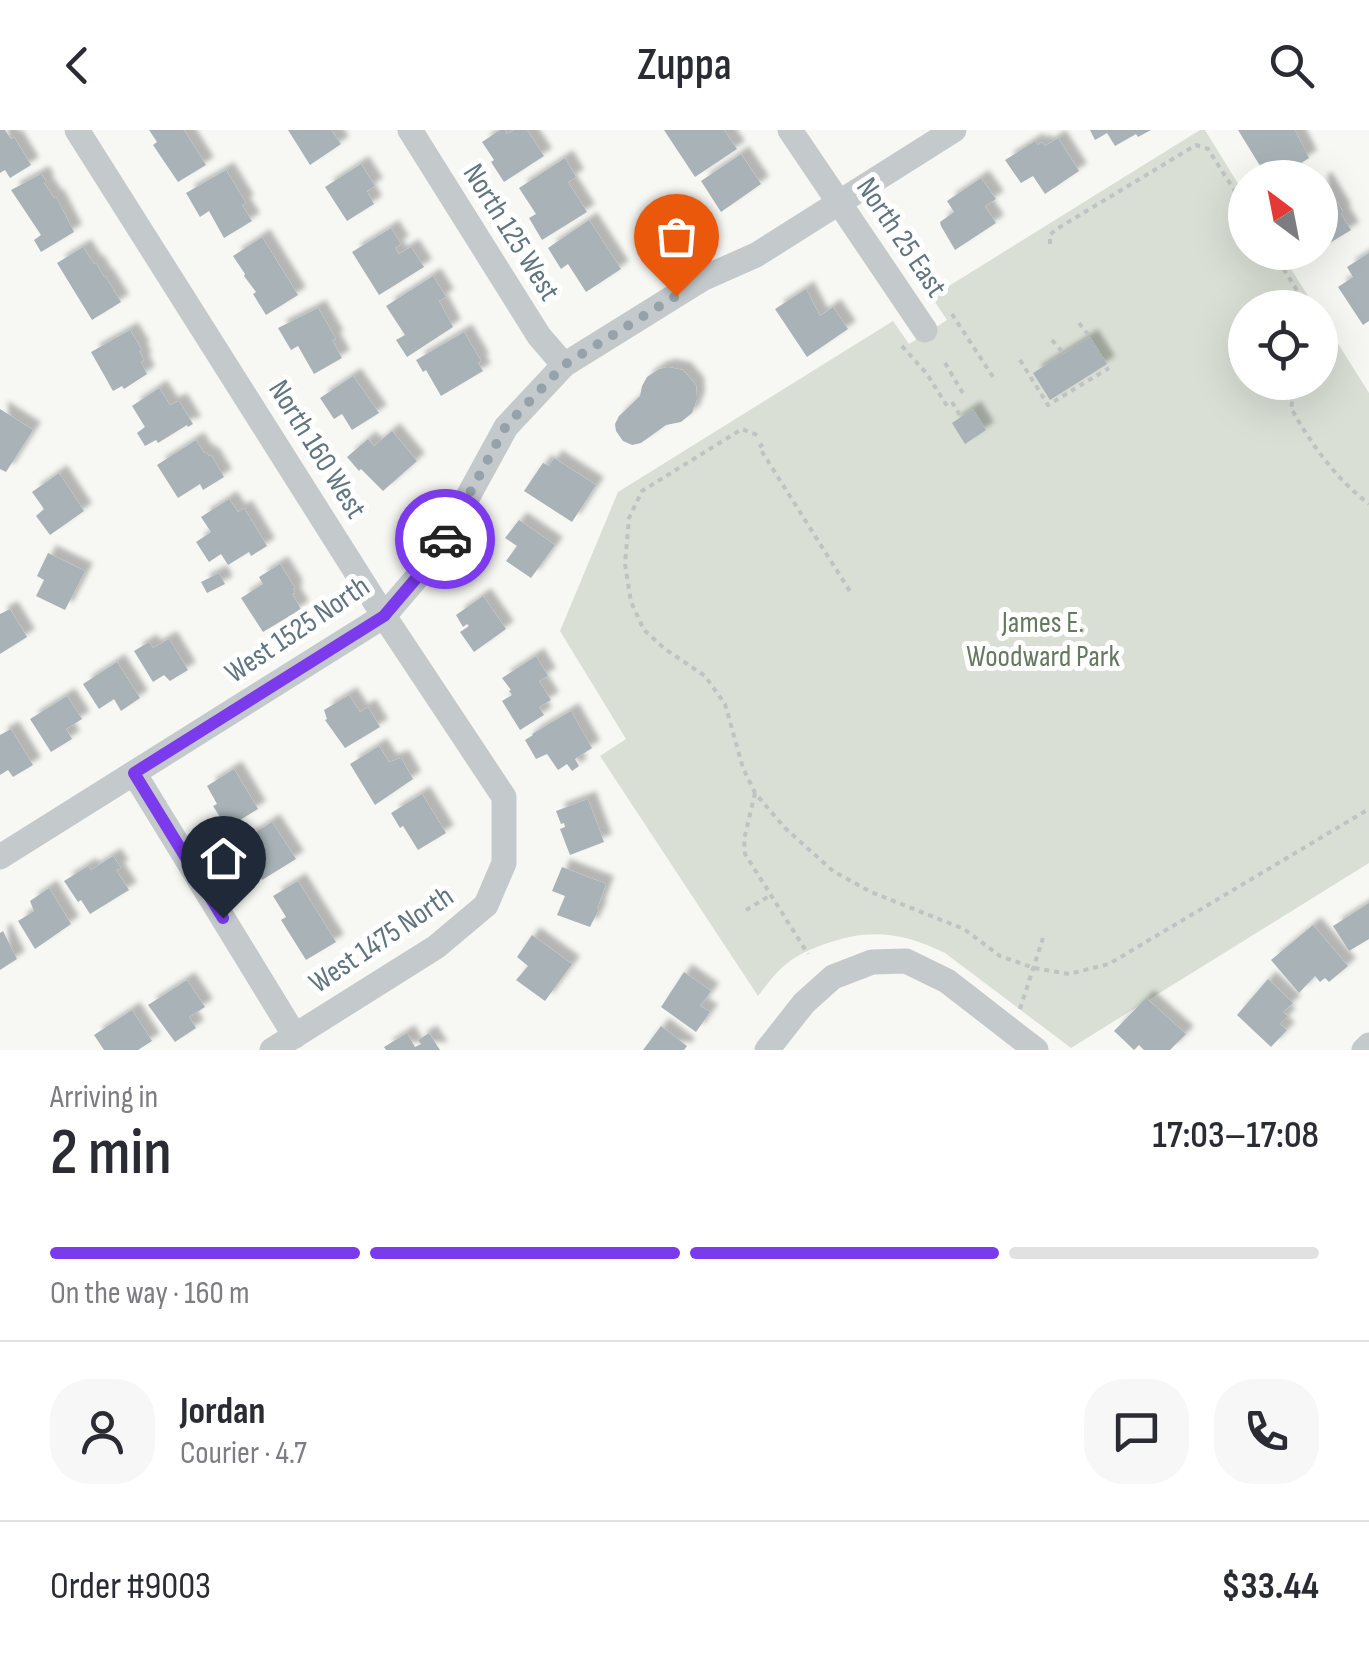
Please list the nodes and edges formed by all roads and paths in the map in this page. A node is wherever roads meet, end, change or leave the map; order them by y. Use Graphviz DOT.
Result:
graph roads {
  1 [pos="77,130"];
  2 [pos="410,130"];
  3 [pos="790,130"];
  4 [pos="954,130"];
  5 [pos="1228,180"];
  6 [pos="840,204"];
  7 [pos="1050,244"];
  8 [pos="952,314"];
  9 [pos="1078,323"];
  10 [pos="925,330"];
  11 [pos="1090,337"];
  12 [pos="1052,340"];
  13 [pos="902,346"];
  14 [pos="1064,354"];
  15 [pos="1020,360"];
  16 [pos="945,363"];
  17 [pos="564,365"];
  18 [pos="1109,368"];
  19 [pos="992,377"];
  20 [pos="964,395"];
  21 [pos="1292,400"];
  22 [pos="962,417"];
  23 [pos="757,436"];
  24 [pos="763,444"];
  25 [pos="1369,504"];
  26 [pos="851,593"];
  27 [pos="384,616"];
  28 [pos="134,773"];
  29 [pos="755,793"];
  30 [pos="1369,810"];
  31 [pos="0,857"];
  32 [pos="504,862"];
  33 [pos="771,895"];
  34 [pos="746,910"];
  35 [pos="1043,938"];
  36 [pos="808,954"];
  37 [pos="1034,968"];
  38 [pos="1019,1012"];
  39 [pos="295,1036"];
  40 [pos="272,1050"];
  41 [pos="767,1050"];
  42 [pos="1036,1050"];
  1 -- 27 [label="street, North 160 West"];
  2 -- 17 [label="street, North 125 West"];
  3 -- 6 [label="street, North 25 East"];
  4 -- 6 [label="street, West 1525 North"];
  5 -- 7 [label="path"];
  6 -- 10 [label="street, North 25 East"];
  6 -- 17 [label="street, West 1525 North"];
  8 -- 19 [label="path"];
  9 -- 11 [label="path"];
  12 -- 14 [label="path"];
  13 -- 22 [label="path"];
  15 -- 18 [label="path"];
  16 -- 20 [label="path"];
  17 -- 27 [label="street, West 1525 North"];
  21 -- 25 [label="path"];
  23 -- 29 [label="path"];
  24 -- 26 [label="path"];
  27 -- 28 [label="street, West 1525 North"];
  27 -- 32 [label="street, North 160 West"];
  28 -- 31 [label="street, West 1525 North"];
  28 -- 39 [label="street"];
  29 -- 33 [label="path"];
  29 -- 37 [label="path"];
  30 -- 37 [label="path"];
  32 -- 39 [label="street, West 1475 North"];
  33 -- 34 [label="path"];
  33 -- 36 [label="path"];
  35 -- 37 [label="path"];
  37 -- 38 [label="path"];
  39 -- 40 [label="street, West 1475 North"];
  41 -- 42 [label="street"];
}
